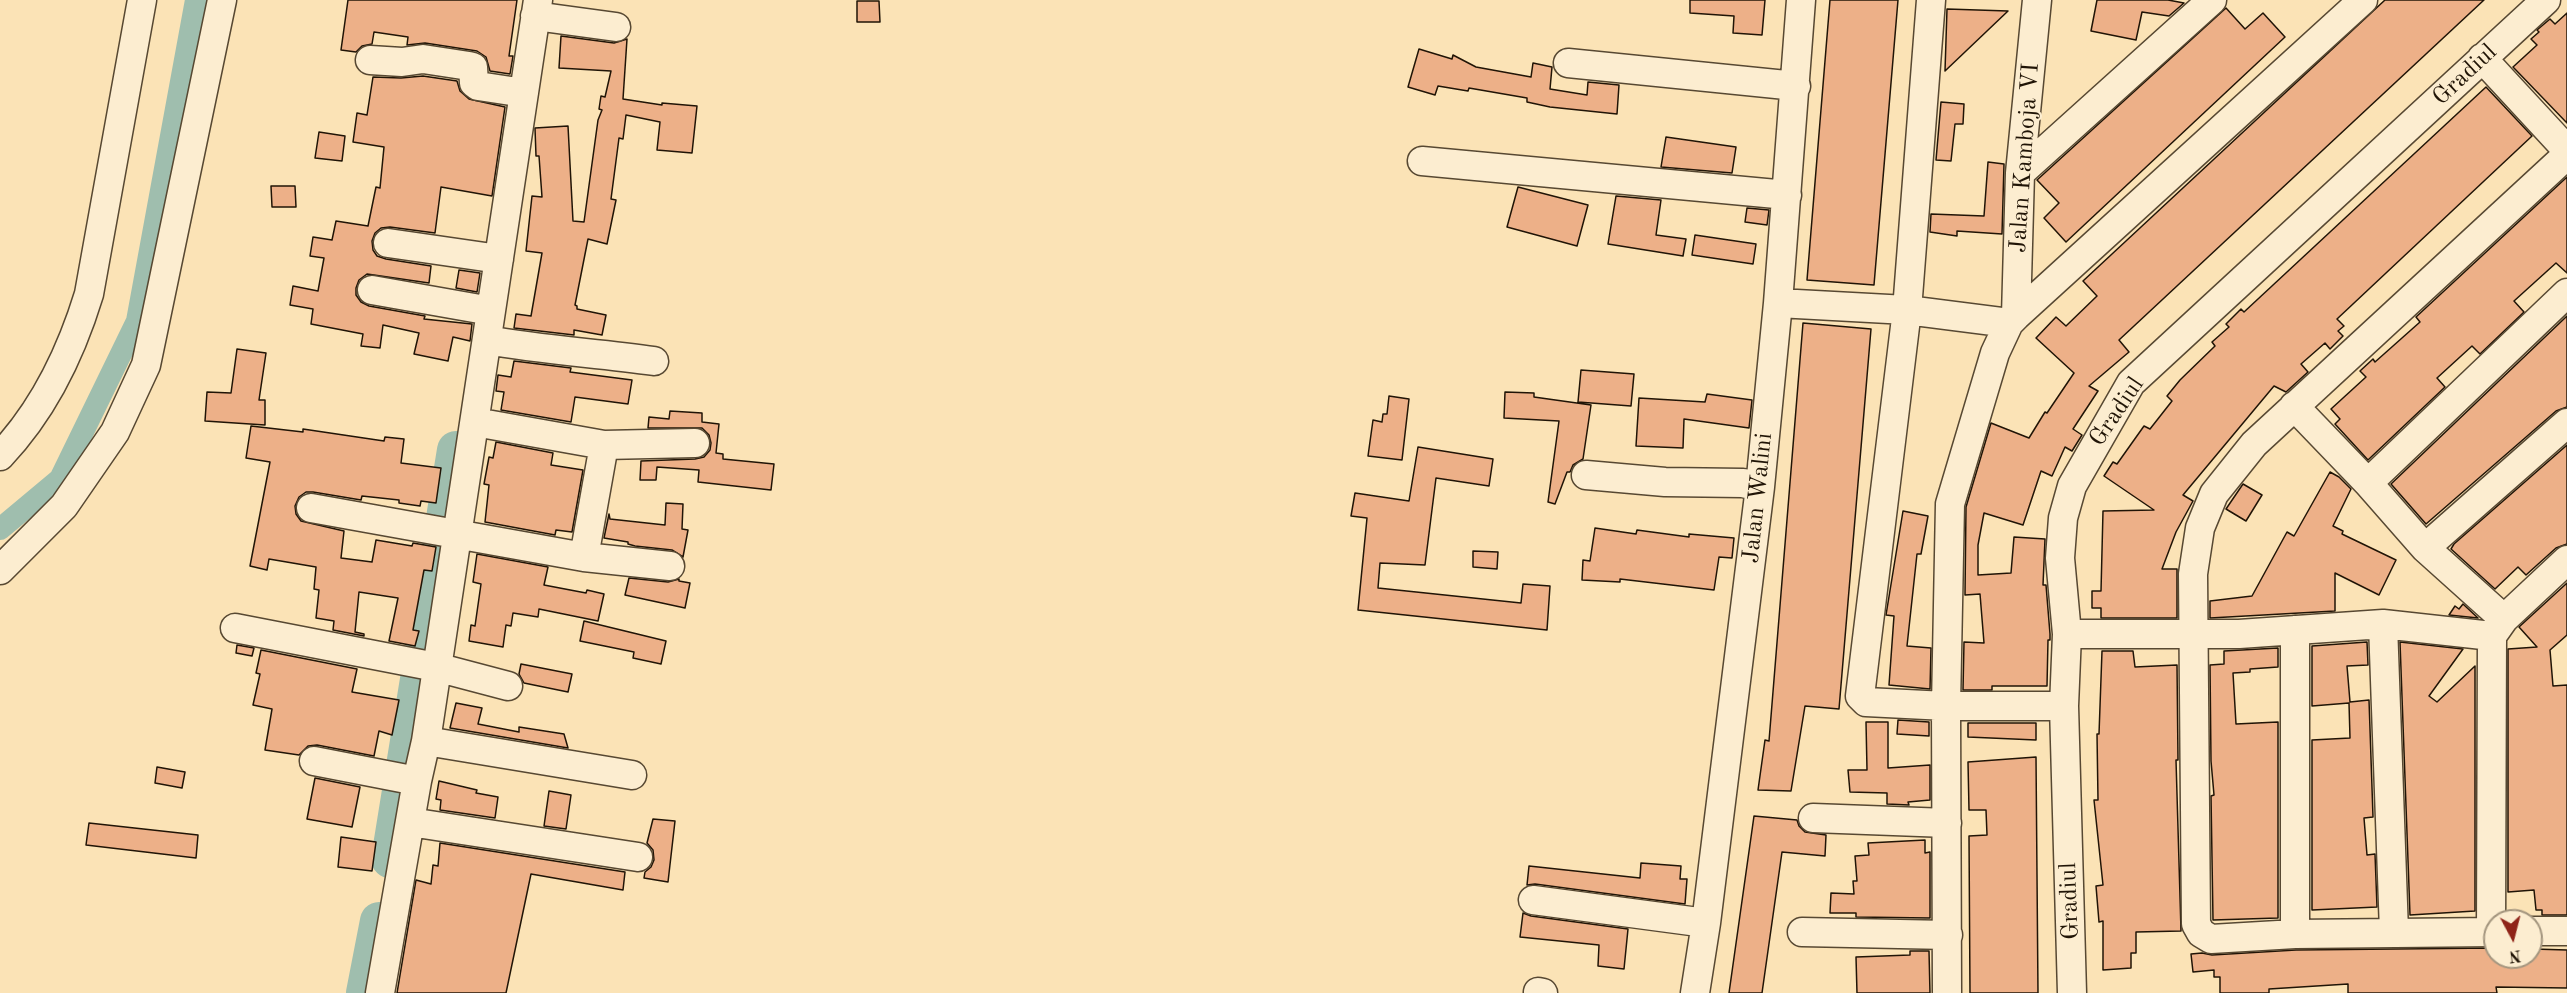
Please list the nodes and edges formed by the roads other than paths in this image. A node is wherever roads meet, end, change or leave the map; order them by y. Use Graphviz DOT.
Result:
graph roads {
  1 [pos="141,0"];
  2 [pos="222,0"];
  3 [pos="1802,0"];
  4 [pos="1931,0"];
  5 [pos="2037,0"];
  6 [pos="2212,0"];
  7 [pos="2363,0"];
  8 [pos="2546,0"];
  9 [pos="537,8"];
  10 [pos="616,27"];
  11 [pos="2482,58"];
  12 [pos="370,60"];
  13 [pos="1568,63"];
  14 [pos="1796,86"];
  15 [pos="517,92"];
  16 [pos="2567,150"];
  17 [pos="2567,155"];
  18 [pos="1422,161"];
  19 [pos="2020,173"];
  20 [pos="1787,195"];
  21 [pos="388,243"];
  22 [pos="490,258"];
  23 [pos="372,290"];
  24 [pos="2567,293"];
  25 [pos="1778,303"];
  26 [pos="483,308"];
  27 [pos="1907,310"];
  28 [pos="2013,319"];
  29 [pos="487,340"];
  30 [pos="654,361"];
  31 [pos="2294,406"];
  32 [pos="475,422"];
  33 [pos="2567,423"];
  34 [pos="695,443"];
  35 [pos="604,445"];
  36 [pos="0,456"];
  37 [pos="1586,475"];
  38 [pos="2368,483"];
  39 [pos="1760,487"];
  40 [pos="311,508"];
  41 [pos="449,533"];
  42 [pos="2425,548"];
  43 [pos="584,557"];
  44 [pos="2567,560"];
  45 [pos="670,566"];
  46 [pos="0,570"];
  47 [pos="2383,624"];
  48 [pos="235,628"];
  49 [pos="2498,628"];
  50 [pos="2295,630"];
  51 [pos="2067,634"];
  52 [pos="2194,635"];
  53 [pos="425,665"];
  54 [pos="508,686"];
  55 [pos="1946,706"];
  56 [pos="2064,706"];
  57 [pos="426,741"];
  58 [pos="314,761"];
  59 [pos="632,775"];
  60 [pos="408,779"];
  61 [pos="1813,818"];
  62 [pos="410,822"];
  63 [pos="1947,823"];
  64 [pos="638,856"];
  65 [pos="1533,900"];
  66 [pos="2493,909"];
  67 [pos="1706,922"];
  68 [pos="2543,931"];
  69 [pos="2567,931"];
  70 [pos="1802,932"];
  71 [pos="2394,932"];
  72 [pos="2483,932"];
  73 [pos="2295,934"];
  74 [pos="1948,935"];
  75 [pos="380,993"];
  76 [pos="1695,993"];
  77 [pos="1947,993"];
  78 [pos="2072,993"];
  1 -- 36 [label="street"];
  2 -- 46 [label="street"];
  3 -- 14 [label="street, Jalan Walini"];
  4 -- 27 [label="street"];
  5 -- 19 [label="street, Jalan Kamboja VI"];
  6 -- 19 [label="street"];
  7 -- 28 [label="street"];
  8 -- 11 [label="street, Gradiul"];
  9 -- 10 [label="street"];
  9 -- 15 [label="street"];
  11 -- 16 [label="street"];
  11 -- 51 [label="street, Gradiul"];
  12 -- 15 [label="street"];
  13 -- 14 [label="street"];
  14 -- 20 [label="street, Jalan Walini"];
  15 -- 22 [label="street"];
  17 -- 31 [label="street"];
  18 -- 20 [label="street"];
  19 -- 28 [label="street, Jalan Kamboja VI"];
  20 -- 25 [label="street, Jalan Walini"];
  21 -- 22 [label="street"];
  22 -- 26 [label="street"];
  23 -- 26 [label="street"];
  24 -- 38 [label="street"];
  25 -- 27 [label="street"];
  25 -- 39 [label="street, Jalan Walini"];
  26 -- 29 [label="street"];
  27 -- 28 [label="street"];
  27 -- 55 [label="street"];
  28 -- 55 [label="street"];
  29 -- 30 [label="street"];
  29 -- 32 [label="street"];
  31 -- 38 [label="street"];
  31 -- 52 [label="street"];
  32 -- 35 [label="street"];
  32 -- 41 [label="street"];
  33 -- 42 [label="street"];
  34 -- 35 [label="street"];
  35 -- 43 [label="street"];
  37 -- 39 [label="street"];
  38 -- 42 [label="street"];
  39 -- 67 [label="street, Jalan Walini"];
  40 -- 41 [label="street"];
  41 -- 43 [label="street"];
  41 -- 53 [label="street"];
  42 -- 49 [label="street"];
  43 -- 45 [label="street"];
  44 -- 49 [label="street"];
  47 -- 49 [label="street"];
  47 -- 50 [label="street"];
  47 -- 71 [label="street"];
  48 -- 53 [label="street"];
  49 -- 66 [label="street"];
  50 -- 52 [label="street"];
  50 -- 73 [label="street"];
  51 -- 52 [label="street"];
  51 -- 56 [label="street, Gradiul"];
  52 -- 73 [label="street"];
  53 -- 54 [label="street"];
  53 -- 57 [label="street"];
  55 -- 56 [label="street"];
  55 -- 63 [label="street"];
  56 -- 78 [label="street, Gradiul"];
  57 -- 59 [label="street"];
  57 -- 60 [label="street"];
  58 -- 60 [label="street"];
  60 -- 62 [label="street"];
  61 -- 63 [label="street"];
  62 -- 64 [label="street"];
  62 -- 75 [label="street"];
  63 -- 74 [label="street"];
  65 -- 67 [label="street"];
  67 -- 76 [label="street, Jalan Walini"];
  68 -- 69 [label="street"];
  70 -- 74 [label="street"];
  71 -- 72 [label="street"];
  71 -- 73 [label="street"];
  74 -- 77 [label="street"];
}
